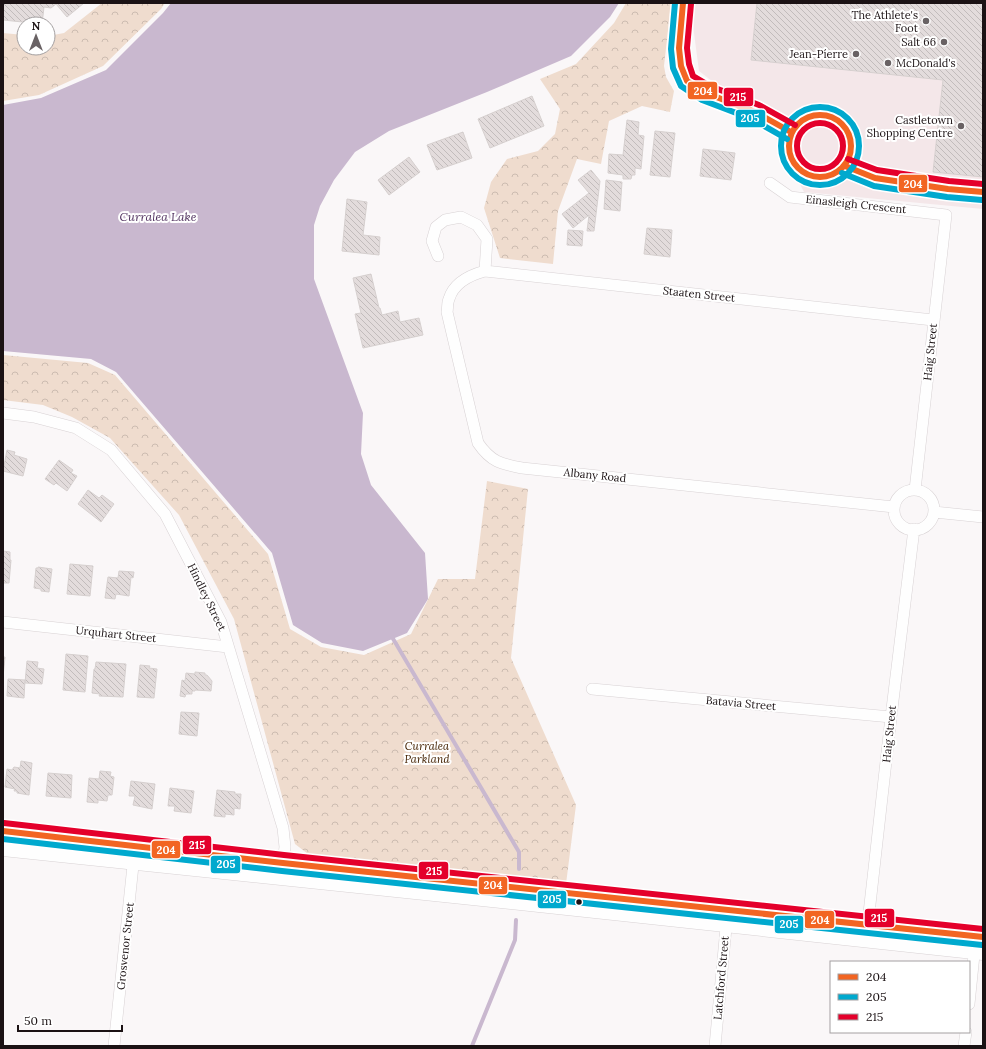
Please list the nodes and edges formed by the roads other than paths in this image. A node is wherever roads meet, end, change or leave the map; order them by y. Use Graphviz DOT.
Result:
graph roads {
  1 [pos="683,3"];
  2 [pos="791,132"];
  3 [pos="845,166"];
  4 [pos="770,183"];
  5 [pos="983,192"];
  6 [pos="946,215"];
  7 [pos="438,256"];
  8 [pos="486,271"];
  9 [pos="465,278"];
  10 [pos="933,320"];
  11 [pos="3,413"];
  12 [pos="914,490"];
  13 [pos="894,507"];
  14 [pos="934,512"];
  15 [pos="983,518"];
  16 [pos="914,529"];
  17 [pos="3,622"];
  18 [pos="228,646"];
  19 [pos="592,689"];
  20 [pos="891,717"];
  21 [pos="3,831"];
  22 [pos="3,848"];
  23 [pos="134,853"];
  24 [pos="282,870"];
  25 [pos="727,917"];
  26 [pos="867,933"];
  27 [pos="979,944"];
  28 [pos="970,998"];
  29 [pos="966,1033"];
  30 [pos="114,1046"];
  31 [pos="715,1046"];
  32 [pos="964,1046"];
  1 -- 2 [label="street"];
  2 -- 3 [label="street"];
  2 -- 3 [label="street"];
  3 -- 5 [label="street"];
  4 -- 6 [label="street, Einasleigh Crescent"];
  6 -- 10 [label="street, Haig Street"];
  7 -- 8 [label="street"];
  8 -- 9 [label="street, Staaten Street"];
  8 -- 10 [label="street, Staaten Street"];
  9 -- 13 [label="street, Albany Road"];
  10 -- 12 [label="street, Haig Street"];
  11 -- 18 [label="street, Hindley Street"];
  12 -- 13 [label="street"];
  12 -- 14 [label="street"];
  13 -- 16 [label="street"];
  14 -- 15 [label="street"];
  14 -- 16 [label="street"];
  16 -- 20 [label="street, Haig Street"];
  17 -- 18 [label="street, Urquhart Street"];
  18 -- 24 [label="street, Hindley Street"];
  19 -- 20 [label="street, Batavia Street"];
  20 -- 26 [label="street, Haig Street"];
  21 -- 23 [label="main road"];
  22 -- 23 [label="main road"];
  23 -- 24 [label="main road"];
  23 -- 30 [label="street, Grosvenor Street"];
  24 -- 25 [label="main road"];
  25 -- 26 [label="main road"];
  25 -- 31 [label="street, Latchford Street"];
  26 -- 27 [label="main road"];
  27 -- 28 [label="street"];
  29 -- 32 [label="street"];
}
